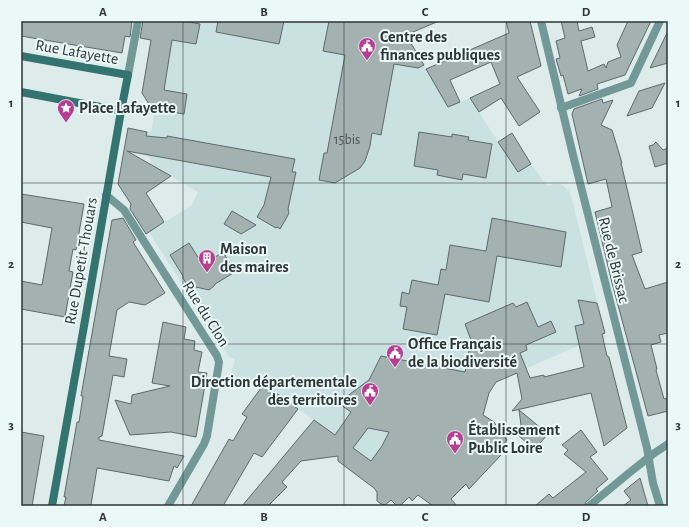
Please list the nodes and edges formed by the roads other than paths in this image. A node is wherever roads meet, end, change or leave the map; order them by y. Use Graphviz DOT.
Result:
graph roads {
  1 [pos="138,21"];
  2 [pos="541,21"];
  3 [pos="660,21"];
  4 [pos="21,56"];
  5 [pos="128,75"];
  6 [pos="21,92"];
  7 [pos="561,108"];
  8 [pos="121,111"];
  9 [pos="106,195"];
  10 [pos="668,444"];
  11 [pos="648,458"];
  12 [pos="52,506"];
  13 [pos="168,506"];
  14 [pos="589,506"];
  15 [pos="660,506"];
  1 -- 5 [label="street, Rue Dupetit-Thouars"];
  2 -- 7 [label="street, Rue de Brissac"];
  3 -- 7 [label="street"];
  4 -- 5 [label="street, Rue Lafayette"];
  5 -- 8 [label="street, Rue Dupetit-Thouars"];
  6 -- 8 [label="street"];
  7 -- 11 [label="street, Rue de Brissac"];
  8 -- 9 [label="street, Rue Dupetit-Thouars"];
  9 -- 12 [label="street, Rue Dupetit-Thouars"];
  9 -- 13 [label="street, Rue du Clon"];
  10 -- 11 [label="street"];
  11 -- 14 [label="street"];
  11 -- 15 [label="street, Rue de Brissac"];
}
